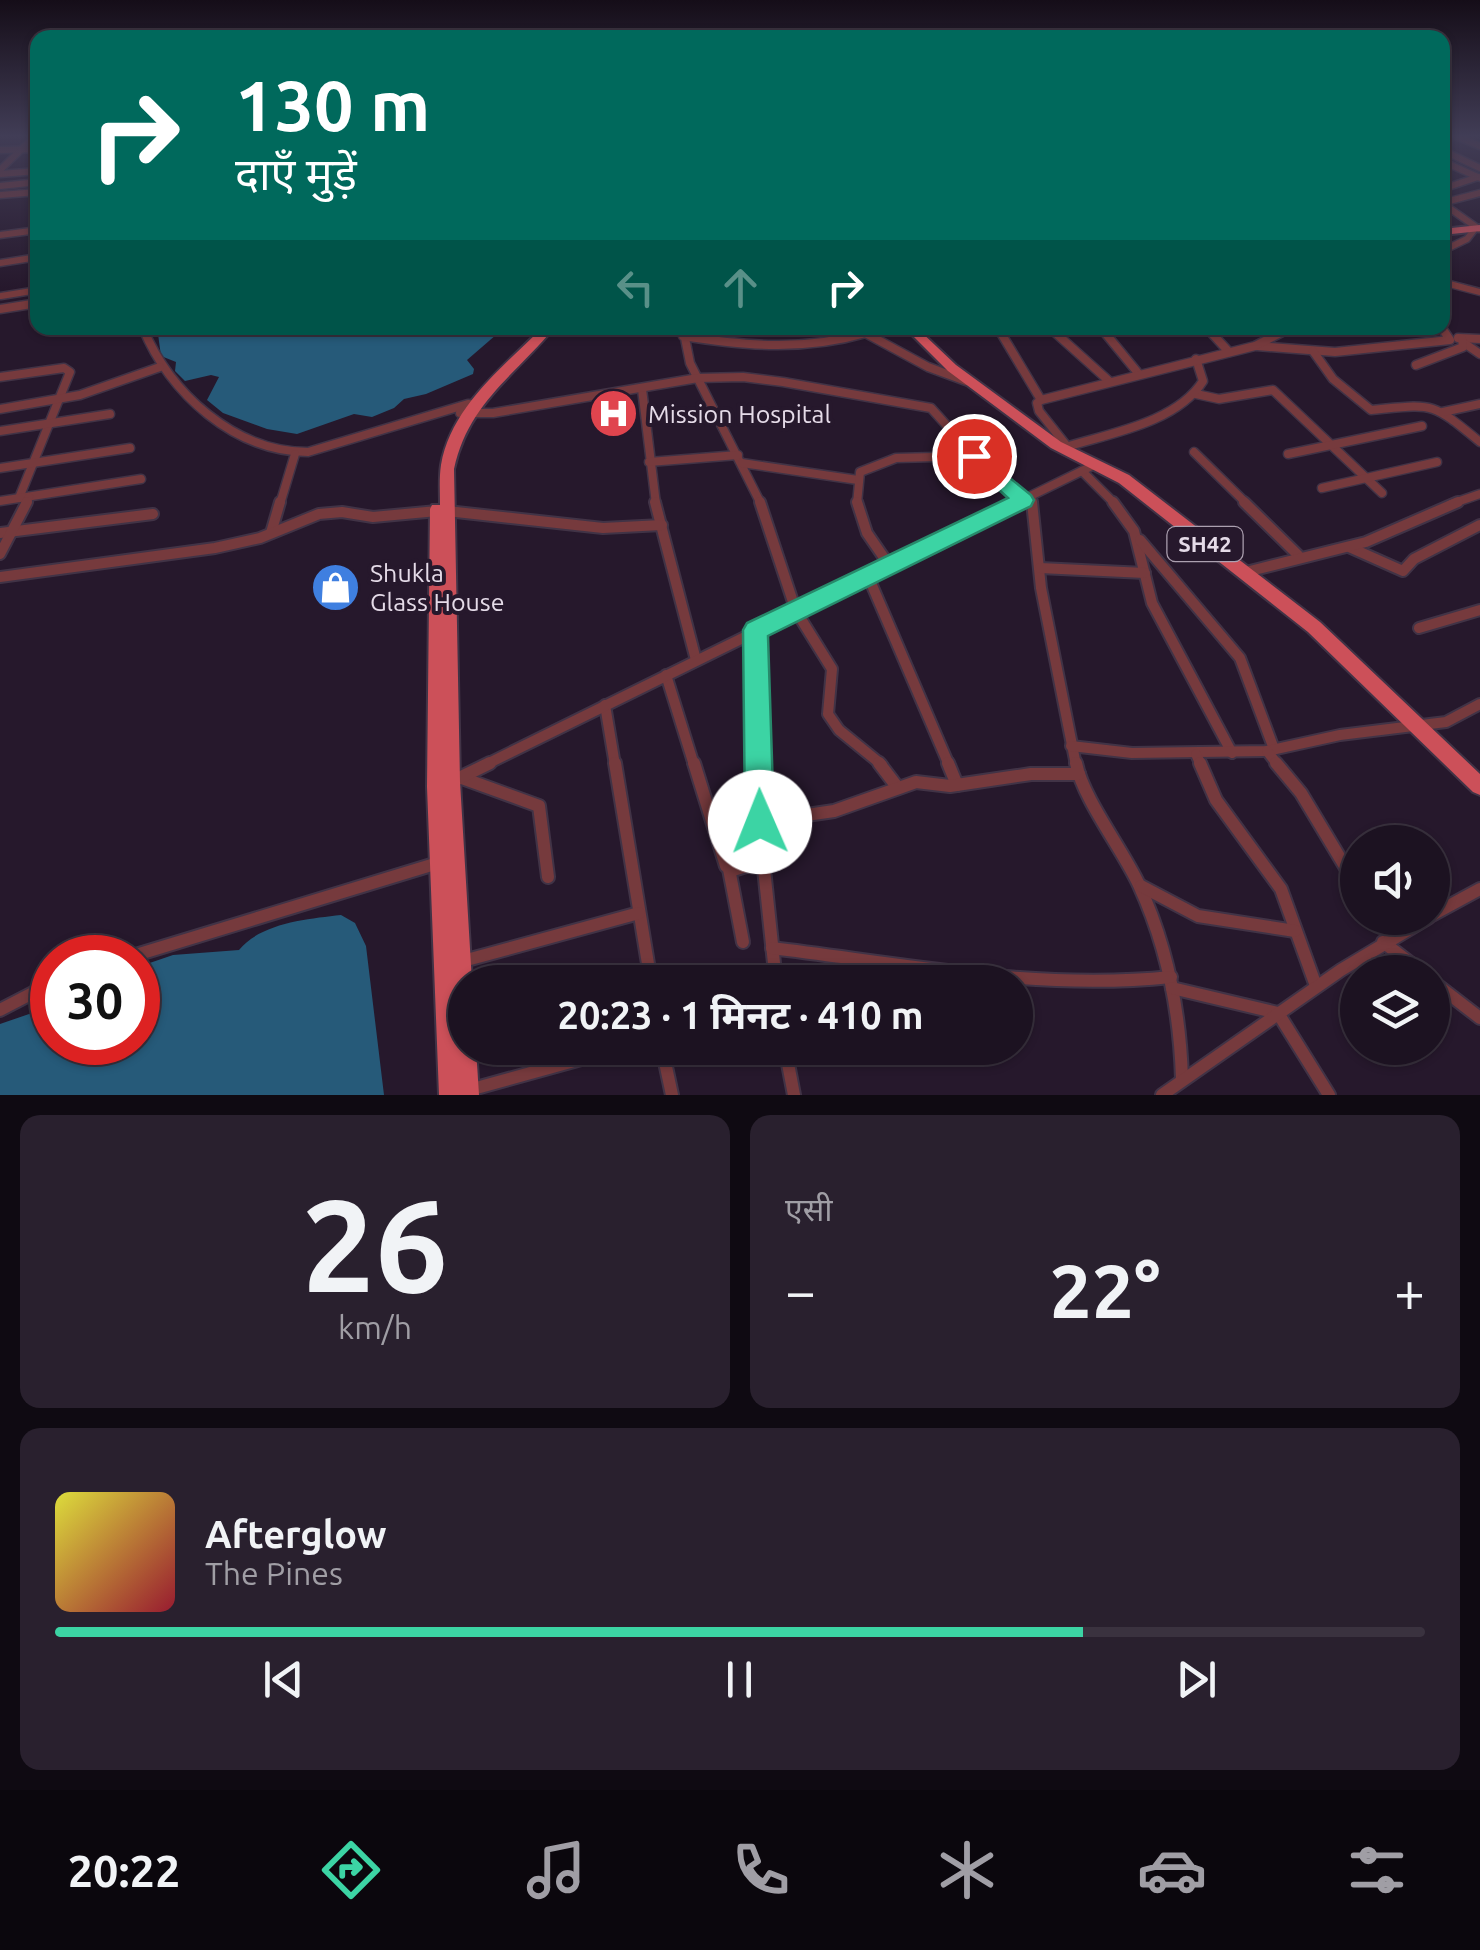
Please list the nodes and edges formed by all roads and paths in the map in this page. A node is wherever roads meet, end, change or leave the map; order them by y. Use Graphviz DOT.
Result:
graph roads {
  1 [pos="2,190"];
  2 [pos="30,192"];
  3 [pos="1480,192"];
  4 [pos="1450,201"];
  5 [pos="1450,209"];
  6 [pos="1478,229"];
  7 [pos="30,231"];
  8 [pos="1450,231"];
  9 [pos="0,235"];
  10 [pos="1450,247"];
  11 [pos="30,258"];
  12 [pos="0,262"];
  13 [pos="1450,284"];
  14 [pos="30,291"];
  15 [pos="1480,292"];
  16 [pos="1,296"];
  17 [pos="30,304"];
  18 [pos="0,308"];
  19 [pos="146,335"];
  20 [pos="532,335"];
  21 [pos="541,335"];
  22 [pos="684,335"];
  23 [pos="702,335"];
  24 [pos="859,335"];
  25 [pos="870,335"];
  26 [pos="918,335"];
  27 [pos="1004,335"];
  28 [pos="1058,335"];
  29 [pos="1107,335"];
  30 [pos="1213,335"];
  31 [pos="1276,335"];
  32 [pos="1451,337"];
  33 [pos="1480,339"];
  34 [pos="1463,341"];
  35 [pos="1254,346"];
  36 [pos="1313,351"];
  37 [pos="1228,352"];
  38 [pos="1480,354"];
  39 [pos="1196,359"];
  40 [pos="1416,365"];
  41 [pos="160,367"];
  42 [pos="1138,373"];
  43 [pos="0,377"];
  44 [pos="698,378"];
  45 [pos="122,381"];
  46 [pos="1109,381"];
  47 [pos="972,382"];
  48 [pos="642,389"];
  49 [pos="1196,394"];
  50 [pos="1041,400"];
  51 [pos="56,401"];
  52 [pos="1480,404"];
  53 [pos="0,409"];
  54 [pos="469,409"];
  55 [pos="1443,412"];
  56 [pos="110,414"];
  57 [pos="46,424"];
  58 [pos="1422,426"];
  59 [pos="0,432"];
  60 [pos="1480,442"];
  61 [pos="1331,444"];
  62 [pos="130,448"];
  63 [pos="1194,452"];
  64 [pos="295,454"];
  65 [pos="1288,454"];
  66 [pos="974,456"];
  67 [pos="740,459"];
  68 [pos="1080,460"];
  69 [pos="649,462"];
  70 [pos="1438,462"];
  71 [pos="32,463"];
  72 [pos="0,468"];
  73 [pos="141,478"];
  74 [pos="1366,478"];
  75 [pos="858,480"];
  76 [pos="1322,488"];
  77 [pos="1382,493"];
  78 [pos="1480,494"];
  79 [pos="24,497"];
  80 [pos="1027,498"];
  81 [pos="0,501"];
  82 [pos="442,511"];
  83 [pos="153,514"];
  84 [pos="662,525"];
  85 [pos="1480,525"];
  86 [pos="1468,530"];
  87 [pos="6,532"];
  88 [pos="271,532"];
  89 [pos="1480,537"];
  90 [pos="1138,538"];
  91 [pos="1348,547"];
  92 [pos="0,554"];
  93 [pos="1298,556"];
  94 [pos="889,566"];
  95 [pos="1040,568"];
  96 [pos="1242,572"];
  97 [pos="1145,573"];
  98 [pos="868,576"];
  99 [pos="0,577"];
  100 [pos="1480,610"];
  101 [pos="796,611"];
  102 [pos="1419,628"];
  103 [pos="756,630"];
  104 [pos="696,660"];
  105 [pos="666,675"];
  106 [pos="1480,704"];
  107 [pos="605,706"];
  108 [pos="1416,725"];
  109 [pos="1071,746"];
  110 [pos="1270,750"];
  111 [pos="1232,752"];
  112 [pos="1196,754"];
  113 [pos="1079,774"];
  114 [pos="449,782"];
  115 [pos="957,786"];
  116 [pos="1480,786"];
  117 [pos="898,788"];
  118 [pos="760,822"];
  119 [pos="1340,858"];
  120 [pos="763,861"];
  121 [pos="440,862"];
  122 [pos="728,869"];
  123 [pos="548,878"];
  124 [pos="1139,884"];
  125 [pos="1480,889"];
  126 [pos="1450,905"];
  127 [pos="639,913"];
  128 [pos="1296,932"];
  129 [pos="1386,935"];
  130 [pos="1397,935"];
  131 [pos="1388,940"];
  132 [pos="743,942"];
  133 [pos="160,948"];
  134 [pos="772,948"];
  135 [pos="1404,955"];
  136 [pos="459,962"];
  137 [pos="648,965"];
  138 [pos="774,965"];
  139 [pos="1172,983"];
  140 [pos="1316,986"];
  141 [pos="30,994"];
  142 [pos="1450,995"];
  143 [pos="0,1010"];
  144 [pos="1278,1013"];
  145 [pos="1480,1018"];
  146 [pos="562,1065"];
  147 [pos="666,1065"];
  148 [pos="788,1065"];
  149 [pos="1172,1089"];
  150 [pos="462,1094"];
  151 [pos="672,1095"];
  152 [pos="794,1095"];
  153 [pos="1329,1095"];
  1 -- 2 [label="street"];
  3 -- 4 [label="street"];
  5 -- 6 [label="street"];
  6 -- 8 [label="main road"];
  6 -- 10 [label="street"];
  7 -- 9 [label="street"];
  11 -- 12 [label="street"];
  13 -- 15 [label="street"];
  14 -- 16 [label="street"];
  17 -- 18 [label="street"];
  19 -- 41 [label="street"];
  20 -- 54 [label="main road"];
  21 -- 54 [label="main road"];
  22 -- 44 [label="street"];
  23 -- 24 [label="street"];
  25 -- 47 [label="street"];
  26 -- 47 [label="main road, SH42"];
  27 -- 50 [label="street"];
  28 -- 46 [label="street"];
  29 -- 42 [label="street"];
  30 -- 37 [label="street"];
  31 -- 35 [label="street"];
  32 -- 34 [label="street"];
  32 -- 36 [label="street"];
  33 -- 34 [label="street"];
  34 -- 38 [label="street"];
  34 -- 40 [label="street"];
  35 -- 36 [label="street"];
  35 -- 37 [label="street"];
  36 -- 55 [label="street"];
  37 -- 39 [label="street"];
  39 -- 42 [label="street"];
  39 -- 49 [label="street"];
  41 -- 45 [label="street"];
  41 -- 64 [label="street"];
  42 -- 46 [label="street"];
  43 -- 51 [label="street"];
  44 -- 48 [label="street"];
  44 -- 66 [label="street"];
  44 -- 67 [label="street"];
  45 -- 51 [label="street"];
  46 -- 50 [label="street"];
  47 -- 68 [label="main road, SH42"];
  48 -- 54 [label="street"];
  48 -- 69 [label="street"];
  49 -- 61 [label="street"];
  49 -- 68 [label="street"];
  50 -- 68 [label="street"];
  51 -- 53 [label="street"];
  51 -- 57 [label="street"];
  52 -- 55 [label="street"];
  54 -- 64 [label="street"];
  54 -- 82 [label="main road"];
  55 -- 60 [label="street"];
  56 -- 57 [label="street"];
  57 -- 59 [label="street"];
  57 -- 71 [label="street"];
  58 -- 61 [label="street"];
  61 -- 65 [label="street"];
  61 -- 74 [label="street"];
  62 -- 71 [label="street"];
  63 -- 93 [label="street"];
  64 -- 88 [label="street"];
  66 -- 75 [label="street"];
  66 -- 80 [label="street"];
  67 -- 69 [label="street"];
  67 -- 75 [label="street"];
  67 -- 101 [label="street"];
  68 -- 80 [label="street"];
  68 -- 90 [label="street"];
  68 -- 96 [label="main road, SH42"];
  69 -- 84 [label="street"];
  70 -- 74 [label="street"];
  71 -- 72 [label="street"];
  71 -- 79 [label="street"];
  73 -- 79 [label="street"];
  74 -- 76 [label="street"];
  74 -- 77 [label="street"];
  75 -- 94 [label="street"];
  78 -- 91 [label="street"];
  79 -- 81 [label="street"];
  79 -- 87 [label="street"];
  80 -- 94 [label="street"];
  80 -- 95 [label="street"];
  82 -- 84 [label="street"];
  82 -- 88 [label="street"];
  82 -- 114 [label="main road"];
  83 -- 87 [label="street"];
  84 -- 104 [label="street"];
  85 -- 86 [label="street"];
  86 -- 89 [label="street"];
  86 -- 91 [label="street"];
  87 -- 92 [label="street"];
  88 -- 99 [label="street"];
  90 -- 97 [label="street"];
  90 -- 110 [label="street"];
  91 -- 93 [label="street"];
  93 -- 96 [label="street"];
  94 -- 98 [label="street"];
  95 -- 97 [label="street"];
  95 -- 109 [label="street"];
  96 -- 108 [label="main road, SH42"];
  97 -- 111 [label="street"];
  98 -- 101 [label="street"];
  98 -- 115 [label="street"];
  100 -- 102 [label="street"];
  101 -- 103 [label="street"];
  101 -- 117 [label="street"];
  103 -- 104 [label="street"];
  103 -- 118 [label="street"];
  104 -- 105 [label="street"];
  105 -- 107 [label="street"];
  105 -- 122 [label="street"];
  106 -- 108 [label="street"];
  107 -- 114 [label="street"];
  107 -- 127 [label="street"];
  108 -- 110 [label="street"];
  108 -- 116 [label="main road, SH42"];
  109 -- 112 [label="street"];
  109 -- 113 [label="street"];
  110 -- 111 [label="street"];
  110 -- 119 [label="street"];
  111 -- 112 [label="street"];
  112 -- 128 [label="street"];
  113 -- 115 [label="street"];
  113 -- 124 [label="street"];
  114 -- 121 [label="main road"];
  114 -- 123 [label="street"];
  114 -- 136 [label="main road"];
  115 -- 117 [label="street"];
  117 -- 118 [label="street"];
  118 -- 120 [label="street"];
  120 -- 122 [label="street"];
  120 -- 134 [label="street"];
  121 -- 133 [label="street"];
  121 -- 150 [label="main road"];
  122 -- 132 [label="street"];
  124 -- 128 [label="street"];
  124 -- 139 [label="street"];
  125 -- 126 [label="street"];
  127 -- 136 [label="street"];
  127 -- 137 [label="street"];
  128 -- 140 [label="street"];
  129 -- 131 [label="street"];
  130 -- 131 [label="street"];
  131 -- 135 [label="street"];
  131 -- 140 [label="street"];
  134 -- 138 [label="street"];
  134 -- 139 [label="street"];
  136 -- 150 [label="main road"];
  139 -- 144 [label="street"];
  139 -- 149 [label="street"];
  140 -- 144 [label="street"];
  141 -- 143 [label="street"];
  142 -- 145 [label="street"];
  144 -- 149 [label="street"];
  144 -- 153 [label="street"];
  146 -- 150 [label="street"];
  147 -- 151 [label="street"];
  148 -- 152 [label="street"];
}
